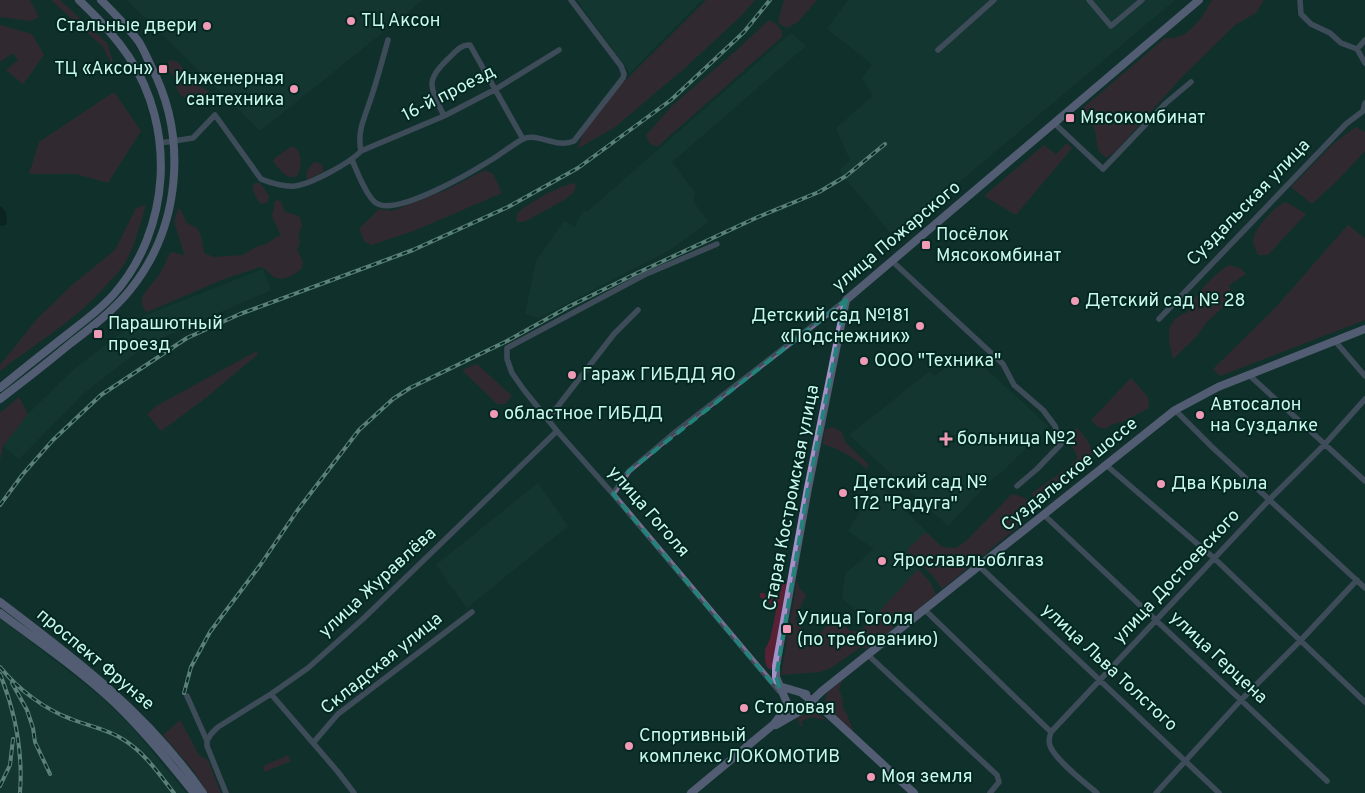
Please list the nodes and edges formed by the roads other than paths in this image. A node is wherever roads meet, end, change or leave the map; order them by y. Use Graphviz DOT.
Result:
graph roads {
  1 [pos="79,0"];
  2 [pos="101,0"];
  3 [pos="571,0"];
  4 [pos="994,0"];
  5 [pos="1089,0"];
  6 [pos="1142,0"];
  7 [pos="1300,0"];
  8 [pos="1193,2"];
  9 [pos="388,40"];
  10 [pos="1365,40"];
  11 [pos="1356,49"];
  12 [pos="559,50"];
  13 [pos="938,50"];
  14 [pos="1365,63"];
  15 [pos="1191,82"];
  16 [pos="496,89"];
  17 [pos="1365,103"];
  18 [pos="1364,112"];
  19 [pos="444,116"];
  20 [pos="1055,124"];
  21 [pos="523,139"];
  22 [pos="174,141"];
  23 [pos="160,143"];
  24 [pos="361,151"];
  25 [pos="352,160"];
  26 [pos="717,244"];
  27 [pos="892,261"];
  28 [pos="846,300"];
  29 [pos="638,310"];
  30 [pos="1159,319"];
  31 [pos="1365,329"];
  32 [pos="1335,341"];
  33 [pos="1248,374"];
  34 [pos="1365,376"];
  35 [pos="0,388"];
  36 [pos="0,399"];
  37 [pos="1365,399"];
  38 [pos="1175,410"];
  39 [pos="548,419"];
  40 [pos="557,432"];
  41 [pos="1325,444"];
  42 [pos="1106,465"];
  43 [pos="1365,481"];
  44 [pos="1017,486"];
  45 [pos="613,494"];
  46 [pos="1269,500"];
  47 [pos="1044,515"];
  48 [pos="1215,559"];
  49 [pos="979,566"];
  50 [pos="1356,580"];
  51 [pos="1365,588"];
  52 [pos="0,602"];
  53 [pos="925,610"];
  54 [pos="472,612"];
  55 [pos="0,613"];
  56 [pos="1156,620"];
  57 [pos="1300,640"];
  58 [pos="868,655"];
  59 [pos="1100,681"];
  60 [pos="771,682"];
  61 [pos="779,686"];
  62 [pos="822,692"];
  63 [pos="799,693"];
  64 [pos="271,694"];
  65 [pos="187,696"];
  66 [pos="1241,700"];
  67 [pos="786,701"];
  68 [pos="812,701"];
  69 [pos="1365,702"];
  70 [pos="803,709"];
  71 [pos="825,711"];
  72 [pos="770,728"];
  73 [pos="1051,732"];
  74 [pos="207,741"];
  75 [pos="313,743"];
  76 [pos="1186,761"];
  77 [pos="1327,781"];
  78 [pos="194,793"];
  79 [pos="203,793"];
  80 [pos="226,793"];
  81 [pos="354,793"];
  82 [pos="692,793"];
  83 [pos="914,793"];
  84 [pos="990,793"];
  85 [pos="1097,793"];
  86 [pos="1156,793"];
  87 [pos="1219,793"];
  1 -- 23 [label="main road"];
  2 -- 22 [label="main road"];
  3 -- 21 [label="street"];
  4 -- 13 [label="street"];
  5 -- 6 [label="street"];
  7 -- 11 [label="street"];
  8 -- 20 [label="main road, улица Пожарского"];
  9 -- 24 [label="street"];
  10 -- 11 [label="street"];
  11 -- 14 [label="street"];
  12 -- 16 [label="street, 16-й проезд"];
  15 -- 20 [label="street"];
  16 -- 19 [label="street, 16-й проезд"];
  16 -- 19 [label="street"];
  16 -- 21 [label="street"];
  17 -- 18 [label="street"];
  18 -- 30 [label="street, Суздальская улица"];
  19 -- 24 [label="street, 16-й проезд"];
  20 -- 27 [label="main road, улица Пожарского"];
  21 -- 25 [label="street"];
  22 -- 23 [label="street"];
  22 -- 25 [label="street, 16-й проезд"];
  22 -- 36 [label="main road"];
  23 -- 35 [label="main road"];
  24 -- 25 [label="street, 16-й проезд"];
  26 -- 39 [label="street, улица Гоголя"];
  27 -- 28 [label="main road, улица Пожарского"];
  27 -- 44 [label="street"];
  28 -- 45 [label="street, улица Пожарского"];
  28 -- 61 [label="main road, Старая Костромская улица"];
  29 -- 39 [label="street"];
  31 -- 32 [label="main road, Суздальское шоссе"];
  32 -- 33 [label="main road, Суздальское шоссе"];
  32 -- 34 [label="street"];
  33 -- 38 [label="main road, Суздальское шоссе"];
  33 -- 41 [label="street"];
  37 -- 41 [label="street, улица Достоевского"];
  38 -- 42 [label="main road, Суздальское шоссе"];
  38 -- 46 [label="street"];
  39 -- 40 [label="street, улица Гоголя"];
  40 -- 45 [label="street, улица Гоголя"];
  40 -- 64 [label="street, улица Журавлёва"];
  41 -- 43 [label="street"];
  41 -- 46 [label="street, улица Достоевского"];
  42 -- 47 [label="main road, Суздальское шоссе"];
  42 -- 48 [label="street"];
  45 -- 60 [label="street, улица Гоголя"];
  46 -- 48 [label="street, улица Достоевского"];
  46 -- 50 [label="street"];
  47 -- 49 [label="main road, Суздальское шоссе"];
  47 -- 56 [label="street, улица Герцена"];
  48 -- 56 [label="street, улица Достоевского"];
  48 -- 57 [label="street"];
  49 -- 53 [label="main road, Суздальское шоссе"];
  49 -- 59 [label="street, улица Льва Толстого"];
  50 -- 51 [label="street"];
  50 -- 57 [label="street"];
  52 -- 79 [label="main road, проспект Фрунзе"];
  53 -- 58 [label="main road, Суздальское шоссе"];
  53 -- 73 [label="street"];
  54 -- 75 [label="street, Складская улица"];
  55 -- 78 [label="main road, проспект Фрунзе"];
  56 -- 59 [label="street, улица Достоевского"];
  56 -- 66 [label="street, улица Герцена"];
  57 -- 66 [label="street"];
  57 -- 69 [label="street"];
  58 -- 62 [label="main road, Суздальское шоссе"];
  58 -- 84 [label="street"];
  59 -- 73 [label="street, улица Достоевского"];
  59 -- 76 [label="street, улица Льва Толстого"];
  60 -- 61 [label="street, улица Гоголя"];
  60 -- 67 [label="street, улица Гоголя"];
  61 -- 63 [label="main road, улица Гоголя"];
  61 -- 67 [label="main road, Старая Костромская улица"];
  62 -- 63 [label="main road, Суздальское шоссе"];
  62 -- 68 [label="main road, Суздальское шоссе"];
  62 -- 71 [label="main road"];
  63 -- 67 [label="main road"];
  63 -- 68 [label="main road, улица Гоголя"];
  63 -- 70 [label="main road"];
  64 -- 74 [label="street, улица Журавлёва"];
  64 -- 75 [label="street"];
  65 -- 74 [label="street"];
  66 -- 76 [label="street"];
  66 -- 77 [label="street, улица Герцена"];
  67 -- 70 [label="main road"];
  67 -- 72 [label="main road, Суздальское шоссе"];
  68 -- 70 [label="main road, Суздальское шоссе"];
  68 -- 71 [label="main road, улица Гоголя"];
  70 -- 71 [label="main road"];
  70 -- 72 [label="main road, Суздальское шоссе"];
  71 -- 83 [label="main road, улица Гоголя"];
  72 -- 82 [label="main road, Суздальское шоссе"];
  73 -- 85 [label="street"];
  74 -- 80 [label="street"];
  75 -- 81 [label="street"];
  76 -- 86 [label="street"];
  76 -- 87 [label="street, улица Льва Толстого"];
}
